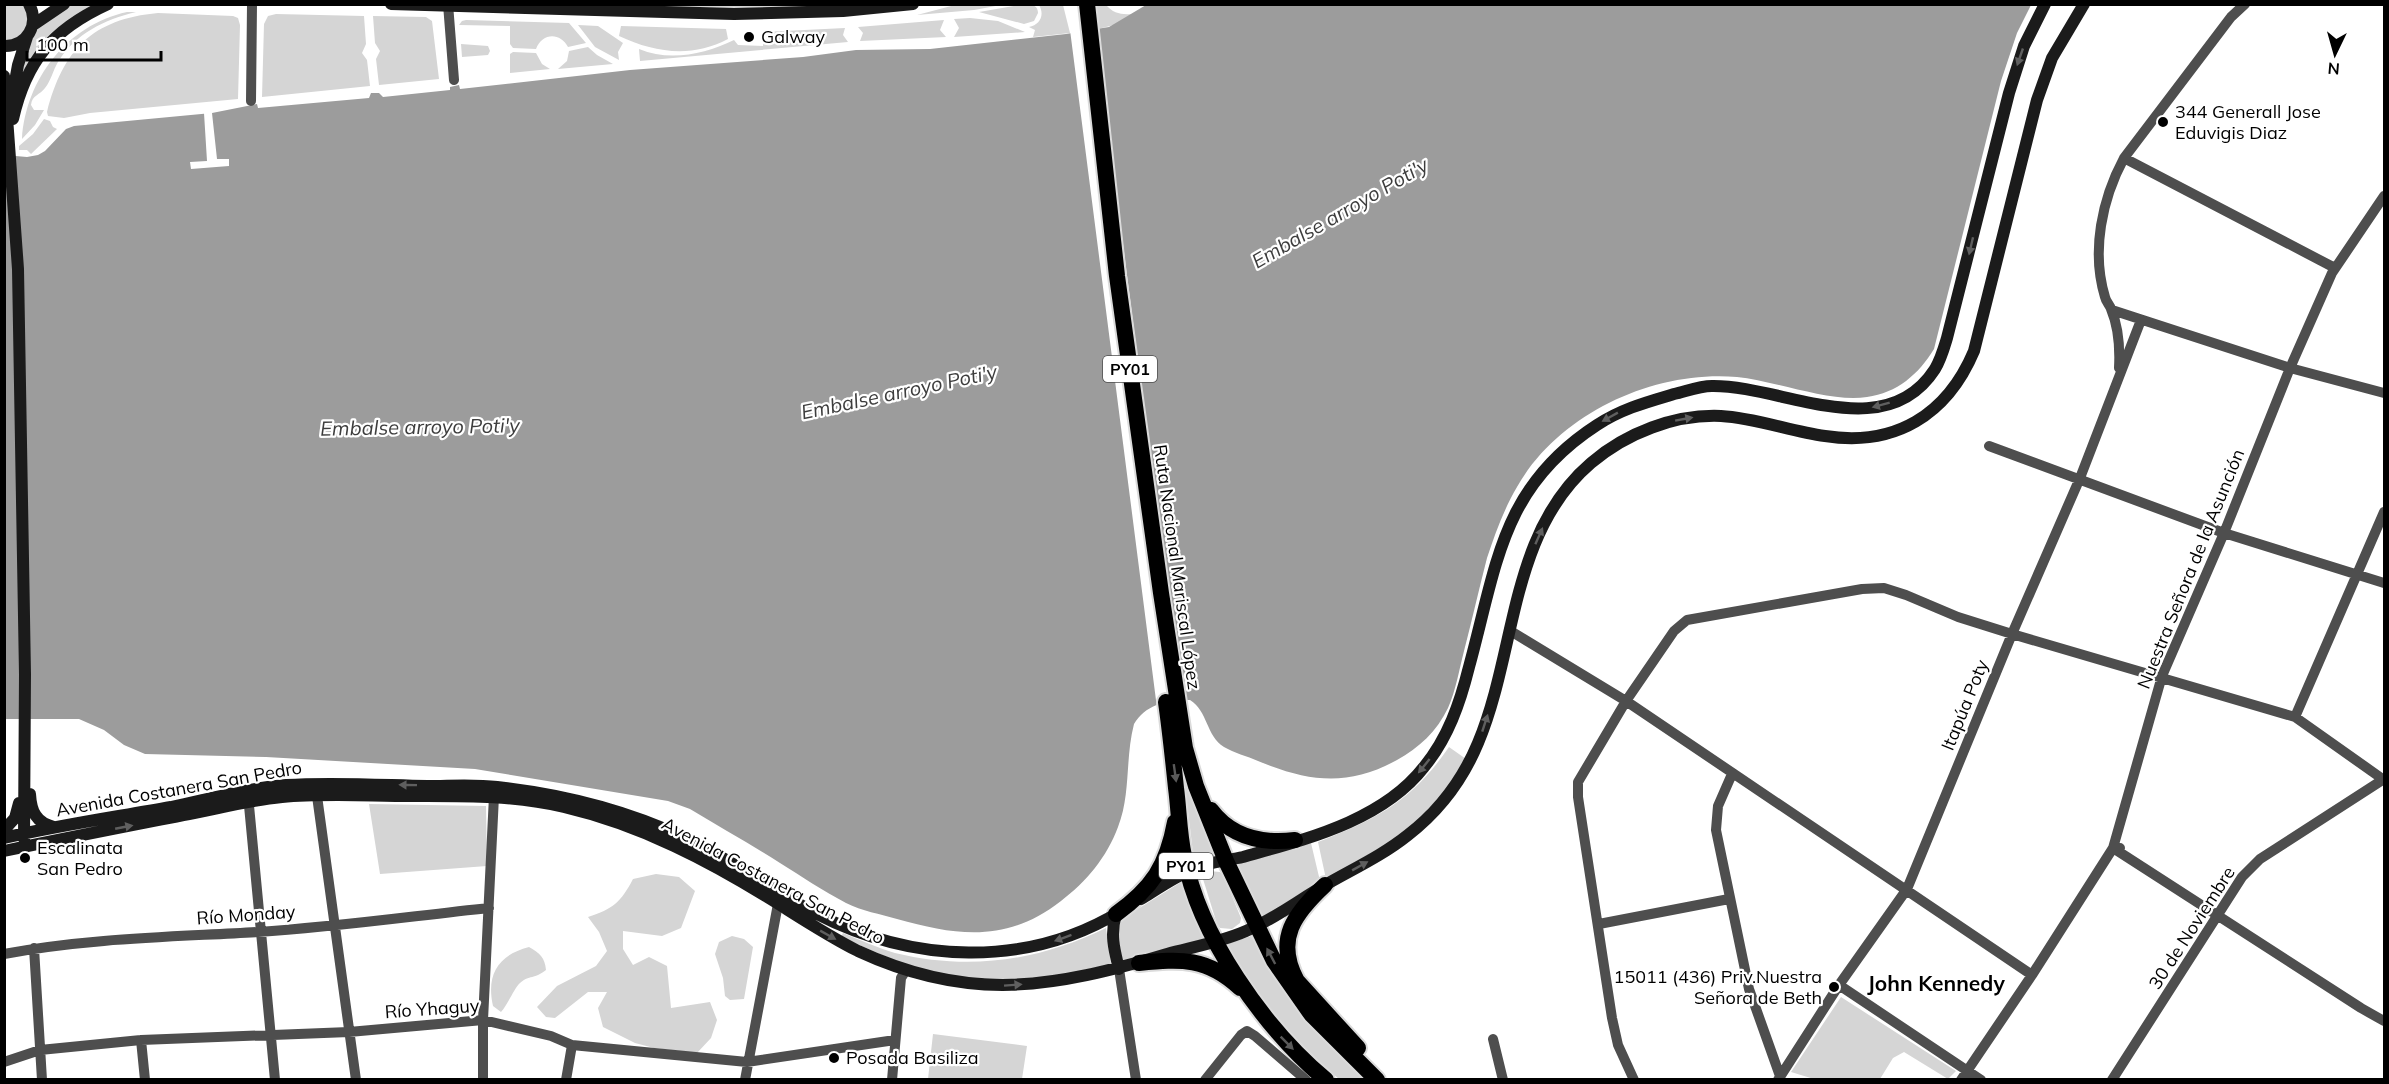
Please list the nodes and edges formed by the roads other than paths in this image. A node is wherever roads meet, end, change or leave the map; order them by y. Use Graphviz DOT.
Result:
graph roads {
  1 [pos="29,4"];
  2 [pos="64,4"];
  3 [pos="108,4"];
  4 [pos="252,4"];
  5 [pos="391,4"];
  6 [pos="913,4"];
  7 [pos="1076,4"];
  8 [pos="1088,4"];
  9 [pos="2046,4"];
  10 [pos="2084,4"];
  11 [pos="2245,4"];
  12 [pos="448,5"];
  13 [pos="843,8"];
  14 [pos="1083,24"];
  15 [pos="30,31"];
  16 [pos="4,46"];
  17 [pos="4,76"];
  18 [pos="454,80"];
  19 [pos="251,101"];
  20 [pos="7,126"];
  21 [pos="2124,158"];
  22 [pos="2385,196"];
  23 [pos="2335,268"];
  24 [pos="2112,310"];
  25 [pos="2141,320"];
  26 [pos="2290,368"];
  27 [pos="2118,381"];
  28 [pos="2385,393"];
  29 [pos="1989,446"];
  30 [pos="2080,478"];
  31 [pos="2385,512"];
  32 [pos="2224,533"];
  33 [pos="2358,574"];
  34 [pos="2385,583"];
  35 [pos="1509,630"];
  36 [pos="2012,634"];
  37 [pos="2162,676"];
  38 [pos="1626,701"];
  39 [pos="1173,715"];
  40 [pos="2295,717"];
  41 [pos="24,730"];
  42 [pos="1732,774"];
  43 [pos="2384,780"];
  44 [pos="1196,786"];
  45 [pos="317,790"];
  46 [pos="494,796"];
  47 [pos="248,797"];
  48 [pos="1178,808"];
  49 [pos="60,828"];
  50 [pos="4,830"];
  51 [pos="24,833"];
  52 [pos="4,838"];
  53 [pos="1295,840"];
  54 [pos="24,847"];
  55 [pos="2116,848"];
  56 [pos="4,851"];
  57 [pos="1226,861"];
  58 [pos="1188,873"];
  59 [pos="1325,885"];
  60 [pos="1907,889"];
  61 [pos="1729,899"];
  62 [pos="778,904"];
  63 [pos="489,908"];
  64 [pos="1116,914"];
  65 [pos="2219,915"];
  66 [pos="1599,924"];
  67 [pos="336,925"];
  68 [pos="1256,926"];
  69 [pos="261,932"];
  70 [pos="1216,940"];
  71 [pos="34,948"];
  72 [pos="4,954"];
  73 [pos="1139,963"];
  74 [pos="1119,969"];
  75 [pos="906,970"];
  76 [pos="2032,975"];
  77 [pos="1839,985"];
  78 [pos="1254,1001"];
  79 [pos="483,1020"];
  80 [pos="2385,1021"];
  81 [pos="350,1032"];
  82 [pos="269,1034"];
  83 [pos="1493,1039"];
  84 [pos="141,1040"];
  85 [pos="895,1040"];
  86 [pos="572,1045"];
  87 [pos="40,1050"];
  88 [pos="4,1062"];
  89 [pos="747,1062"];
  90 [pos="1964,1075"];
  91 [pos="1779,1078"];
  92 [pos="42,1080"];
  93 [pos="145,1080"];
  94 [pos="275,1080"];
  95 [pos="356,1080"];
  96 [pos="483,1080"];
  97 [pos="566,1080"];
  98 [pos="745,1080"];
  99 [pos="892,1080"];
  100 [pos="1136,1080"];
  101 [pos="1205,1080"];
  102 [pos="1306,1080"];
  103 [pos="1326,1080"];
  104 [pos="1379,1080"];
  105 [pos="1503,1080"];
  106 [pos="1634,1080"];
  107 [pos="1981,1080"];
  108 [pos="2112,1080"];
  1 -- 15 [label="main road"];
  2 -- 15 [label="main road"];
  3 -- 20 [label="main road"];
  4 -- 19 [label="street"];
  5 -- 12 [label="main road"];
  6 -- 13 [label="main road"];
  7 -- 14 [label="highway, Ruta Nacional Mariscal López / PY01"];
  8 -- 14 [label="highway, Ruta Nacional Mariscal López / PY01"];
  9 -- 53 [label="main road, Avenida Costanera San Pedro, one-way"];
  35 -- 10 [label="main road, Avenida Costanera San Pedro, one-way"];
  11 -- 21 [label="street"];
  12 -- 13 [label="main road"];
  12 -- 18 [label="street"];
  14 -- 39 [label="highway, Ruta Nacional Mariscal López / PY01"];
  15 -- 16 [label="main road"];
  15 -- 20 [label="main road"];
  17 -- 20 [label="main road"];
  20 -- 41 [label="main road"];
  21 -- 23 [label="street"];
  21 -- 24 [label="street"];
  22 -- 23 [label="street, Nuestra Señora de la Asunción"];
  23 -- 26 [label="street, Nuestra Señora de la Asunción"];
  24 -- 25 [label="street"];
  24 -- 27 [label="street"];
  25 -- 26 [label="street"];
  25 -- 27 [label="street, Itapúa Poty"];
  26 -- 28 [label="street"];
  26 -- 32 [label="street, Nuestra Señora de la Asunción"];
  27 -- 30 [label="street, Itapúa Poty"];
  29 -- 30 [label="street"];
  30 -- 32 [label="street"];
  30 -- 36 [label="street, Itapúa Poty"];
  31 -- 33 [label="street"];
  32 -- 33 [label="street"];
  32 -- 37 [label="street, Nuestra Señora de la Asunción"];
  33 -- 34 [label="street"];
  33 -- 40 [label="street"];
  35 -- 38 [label="street"];
  59 -- 35 [label="main road, Avenida Costanera San Pedro, one-way"];
  36 -- 37 [label="street"];
  36 -- 38 [label="street"];
  36 -- 60 [label="street, Itapúa Poty"];
  37 -- 40 [label="street"];
  37 -- 55 [label="street, Nuestra Señora de la Asunción"];
  38 -- 42 [label="street"];
  38 -- 66 [label="street"];
  39 -- 44 [label="highway, Ruta Nacional Mariscal López / PY01"];
  39 -- 48 [label="highway, Ruta Nacional Mariscal López / PY01, one-way"];
  40 -- 43 [label="street"];
  41 -- 49 [label="main road"];
  41 -- 50 [label="main road"];
  41 -- 51 [label="main road"];
  42 -- 60 [label="street"];
  42 -- 61 [label="street"];
  43 -- 65 [label="street, 30 de Noviembre"];
  44 -- 53 [label="highway"];
  44 -- 57 [label="highway, Ruta Nacional Mariscal López / PY01"];
  45 -- 46 [label="main road, Avenida Costanera San Pedro"];
  45 -- 47 [label="main road, Avenida Costanera San Pedro"];
  64 -- 45 [label="main road, Avenida Costanera San Pedro, one-way"];
  45 -- 67 [label="street"];
  46 -- 62 [label="main road, Avenida Costanera San Pedro"];
  46 -- 63 [label="street"];
  47 -- 49 [label="main road, Avenida Costanera San Pedro"];
  54 -- 47 [label="main road, Avenida Costanera San Pedro, one-way"];
  47 -- 69 [label="street"];
  48 -- 58 [label="highway, Ruta Nacional Mariscal López / PY01"];
  48 -- 64 [label="highway"];
  49 -- 51 [label="main road, Avenida Costanera San Pedro"];
  51 -- 52 [label="main road, Avenida Costanera San Pedro"];
  51 -- 54 [label="main road"];
  53 -- 57 [label="main road, Avenida Costanera San Pedro"];
  54 -- 56 [label="main road, Avenida Costanera San Pedro"];
  55 -- 65 [label="street"];
  55 -- 76 [label="street, Nuestra Señora de la Asunción"];
  57 -- 58 [label="main road, Avenida Costanera San Pedro"];
  57 -- 68 [label="highway, Ruta Nacional Mariscal López / PY01"];
  58 -- 64 [label="main road, Avenida Costanera San Pedro"];
  58 -- 70 [label="highway, Ruta Nacional Mariscal López / PY01"];
  59 -- 68 [label="main road, Avenida Costanera San Pedro"];
  59 -- 104 [label="highway"];
  60 -- 76 [label="street"];
  60 -- 77 [label="street, Itapúa Poty"];
  61 -- 66 [label="street"];
  61 -- 91 [label="street"];
  62 -- 75 [label="main road, Avenida Costanera San Pedro, one-way"];
  62 -- 89 [label="street"];
  63 -- 67 [label="street, Río Monday"];
  63 -- 79 [label="street"];
  64 -- 74 [label="main road"];
  65 -- 80 [label="street"];
  65 -- 108 [label="street, 30 de Noviembre"];
  66 -- 106 [label="street"];
  67 -- 69 [label="street, Río Monday"];
  67 -- 81 [label="street"];
  68 -- 70 [label="main road, Avenida Costanera San Pedro"];
  104 -- 68 [label="highway, Ruta Nacional Mariscal López / PY01, one-way"];
  69 -- 71 [label="street, Río Monday"];
  69 -- 82 [label="street"];
  70 -- 73 [label="main road, Avenida Costanera San Pedro"];
  70 -- 78 [label="highway, Ruta Nacional Mariscal López / PY01"];
  71 -- 72 [label="street, Río Monday"];
  71 -- 87 [label="street"];
  73 -- 74 [label="main road, Avenida Costanera San Pedro"];
  73 -- 78 [label="highway"];
  75 -- 74 [label="main road, Avenida Costanera San Pedro, one-way"];
  74 -- 100 [label="street"];
  75 -- 85 [label="street"];
  76 -- 90 [label="street, Nuestra Señora de la Asunción"];
  77 -- 90 [label="street"];
  77 -- 91 [label="street, Itapúa Poty"];
  78 -- 103 [label="highway, Ruta Nacional Mariscal López / PY01, one-way"];
  79 -- 81 [label="street, Río Yhaguy"];
  79 -- 86 [label="street, Río Yhaguy"];
  79 -- 96 [label="street"];
  81 -- 82 [label="street, Río Yhaguy"];
  81 -- 95 [label="street"];
  82 -- 84 [label="street, Río Yhaguy"];
  82 -- 94 [label="street"];
  83 -- 105 [label="street"];
  84 -- 87 [label="street, Río Yhaguy"];
  84 -- 93 [label="street"];
  85 -- 89 [label="street, Río Yhaguy"];
  85 -- 99 [label="street"];
  86 -- 89 [label="street, Río Yhaguy"];
  86 -- 97 [label="street"];
  87 -- 88 [label="street, Río Yhaguy"];
  87 -- 92 [label="street"];
  89 -- 98 [label="street"];
  90 -- 107 [label="street"];
  101 -- 102 [label="street"];
}
